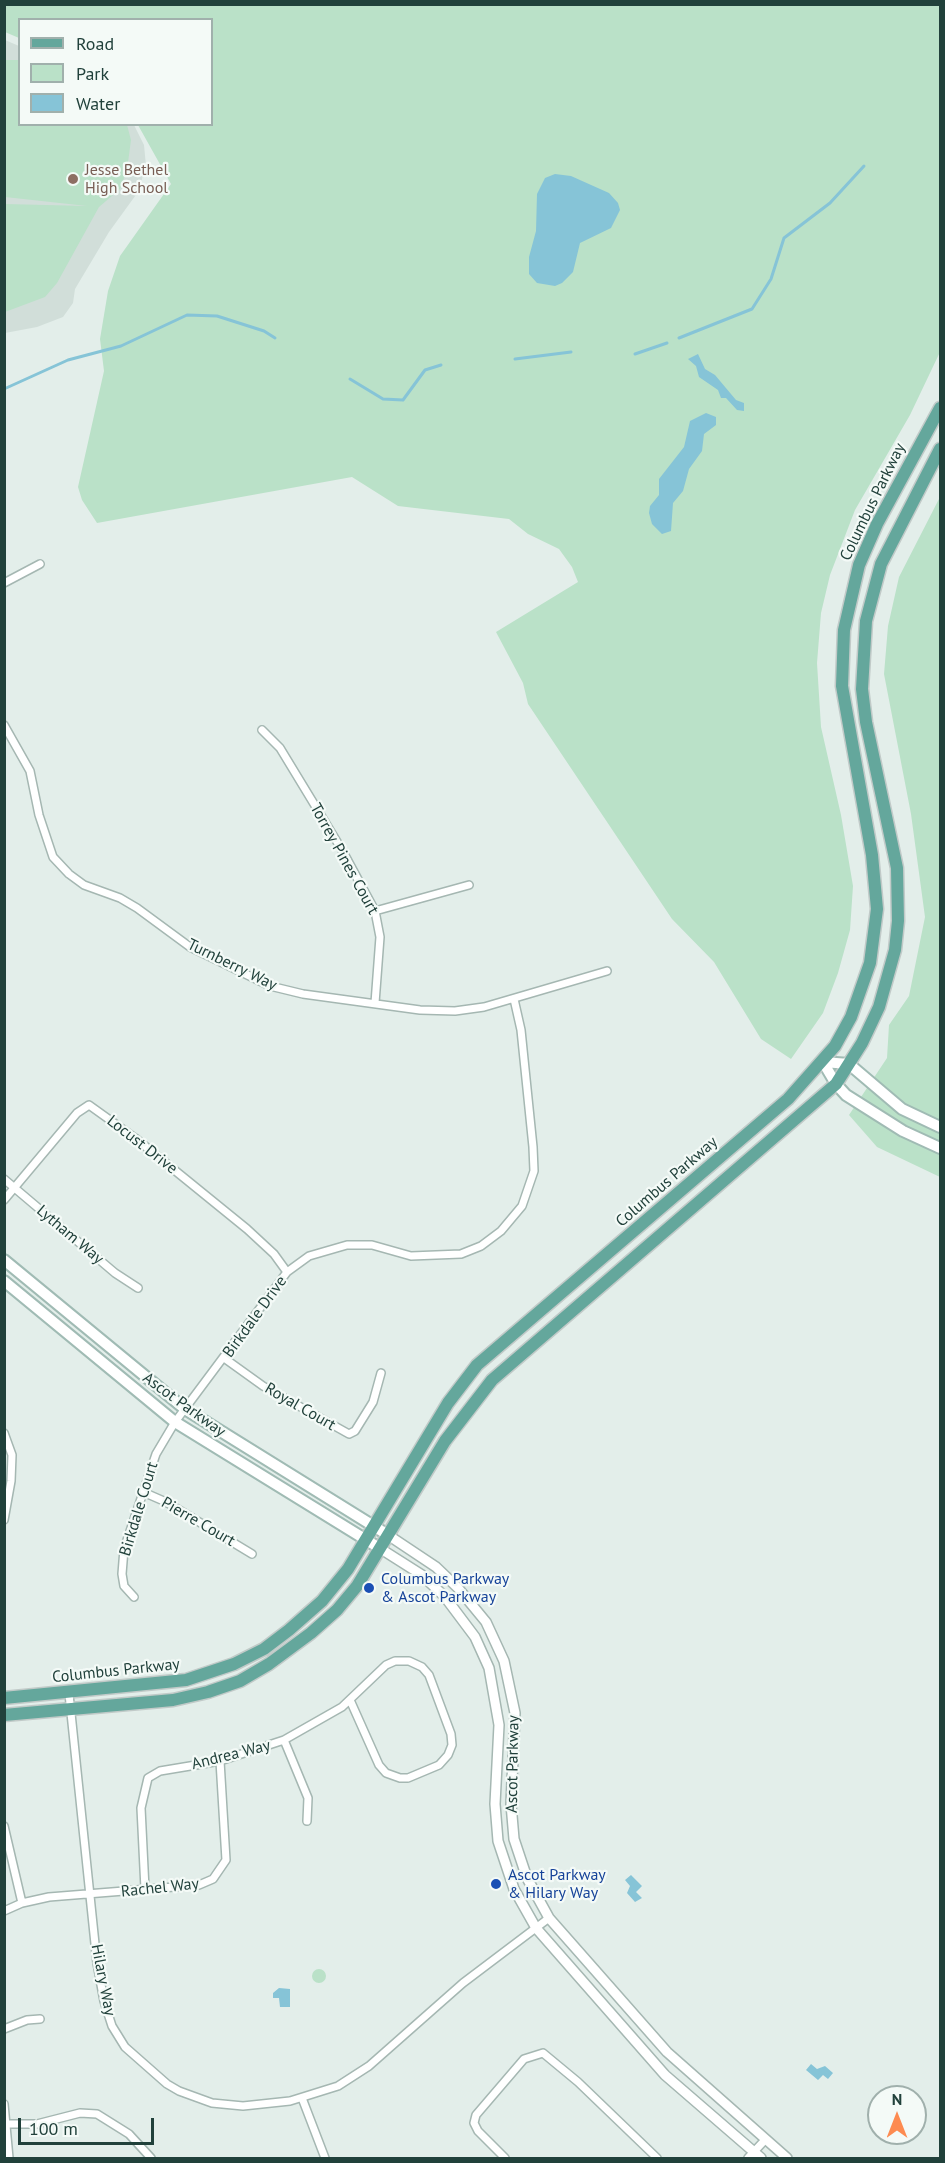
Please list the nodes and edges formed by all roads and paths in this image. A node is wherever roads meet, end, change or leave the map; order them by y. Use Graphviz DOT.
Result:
graph roads {
  1 [pos="940,408"];
  2 [pos="940,449"];
  3 [pos="40,564"];
  4 [pos="4,583"];
  5 [pos="4,725"];
  6 [pos="262,730"];
  7 [pos="469,885"];
  8 [pos="375,911"];
  9 [pos="607,971"];
  10 [pos="514,999"];
  11 [pos="375,1003"];
  12 [pos="823,1062"];
  13 [pos="849,1064"];
  14 [pos="836,1084"];
  15 [pos="940,1127"];
  16 [pos="940,1148"];
  17 [pos="4,1179"];
  18 [pos="14,1188"];
  19 [pos="4,1200"];
  20 [pos="4,1260"];
  21 [pos="287,1272"];
  22 [pos="4,1281"];
  23 [pos="138,1288"];
  24 [pos="225,1358"];
  25 [pos="381,1373"];
  26 [pos="185,1409"];
  27 [pos="175,1422"];
  28 [pos="4,1433"];
  29 [pos="143,1492"];
  30 [pos="4,1520"];
  31 [pos="375,1526"];
  32 [pos="388,1535"];
  33 [pos="365,1540"];
  34 [pos="381,1549"];
  35 [pos="252,1554"];
  36 [pos="134,1597"];
  37 [pos="69,1694"];
  38 [pos="4,1698"];
  39 [pos="350,1700"];
  40 [pos="70,1710"];
  41 [pos="4,1715"];
  42 [pos="284,1740"];
  43 [pos="220,1761"];
  44 [pos="307,1821"];
  45 [pos="4,1826"];
  46 [pos="145,1889"];
  47 [pos="91,1895"];
  48 [pos="22,1903"];
  49 [pos="4,1911"];
  50 [pos="549,1918"];
  51 [pos="536,1928"];
  52 [pos="40,2019"];
  53 [pos="4,2029"];
  54 [pos="303,2098"];
  55 [pos="4,2104"];
  56 [pos="6,2124"];
  57 [pos="764,2141"];
  58 [pos="755,2157"];
  59 [pos="9,2158"];
  60 [pos="151,2158"];
  61 [pos="325,2158"];
  62 [pos="505,2158"];
  63 [pos="657,2158"];
  64 [pos="787,2158"];
  1 -- 12 [label="main road, Columbus Parkway"];
  2 -- 13 [label="main road, Columbus Parkway"];
  3 -- 4 [label="street"];
  5 -- 11 [label="street, Turnberry Way"];
  6 -- 8 [label="street, Torrey Pines Court"];
  7 -- 8 [label="street"];
  8 -- 11 [label="street, Torrey Pines Court"];
  9 -- 10 [label="street, Turnberry Way"];
  10 -- 11 [label="street, Turnberry Way"];
  10 -- 21 [label="street, Birkdale Drive"];
  12 -- 13 [label="main road"];
  12 -- 14 [label="main road"];
  12 -- 31 [label="main road, Columbus Parkway"];
  13 -- 14 [label="main road, Columbus Parkway"];
  13 -- 15 [label="main road"];
  14 -- 16 [label="main road"];
  14 -- 32 [label="main road, Columbus Parkway"];
  17 -- 18 [label="street, Lytham Way"];
  18 -- 19 [label="street, Locust Drive"];
  18 -- 21 [label="street, Locust Drive"];
  18 -- 23 [label="street, Lytham Way"];
  20 -- 26 [label="main road, Ascot Parkway"];
  21 -- 24 [label="street, Birkdale Drive"];
  22 -- 27 [label="main road, Ascot Parkway"];
  24 -- 25 [label="street, Royal Court"];
  24 -- 26 [label="street, Birkdale Drive"];
  26 -- 27 [label="street, Birkdale Drive"];
  26 -- 31 [label="main road, Ascot Parkway"];
  27 -- 29 [label="street, Birkdale Court"];
  27 -- 33 [label="main road, Ascot Parkway"];
  28 -- 30 [label="street"];
  29 -- 35 [label="street, Pierre Court"];
  29 -- 36 [label="street, Birkdale Court"];
  31 -- 32 [label="main road, Ascot Parkway"];
  31 -- 33 [label="main road, Columbus Parkway"];
  32 -- 34 [label="main road, Columbus Parkway"];
  32 -- 50 [label="street, Ascot Parkway"];
  33 -- 34 [label="main road, Ascot Parkway"];
  33 -- 37 [label="main road, Columbus Parkway"];
  34 -- 40 [label="main road, Columbus Parkway"];
  34 -- 51 [label="street, Ascot Parkway"];
  37 -- 38 [label="main road, Columbus Parkway"];
  37 -- 40 [label="street, Hilary Way"];
  39 -- 39 [label="street, Andrea Way"];
  39 -- 42 [label="street, Andrea Way"];
  40 -- 41 [label="main road, Columbus Parkway"];
  40 -- 47 [label="street, Hilary Way"];
  42 -- 43 [label="street, Andrea Way"];
  42 -- 44 [label="street"];
  43 -- 46 [label="street, Andrea Way"];
  43 -- 46 [label="street, Rachel Way"];
  45 -- 48 [label="street"];
  46 -- 47 [label="street, Rachel Way"];
  47 -- 48 [label="street, Rachel Way"];
  47 -- 54 [label="street, Hilary Way"];
  48 -- 49 [label="street, Rachel Way"];
  50 -- 51 [label="street, Hilary Way"];
  50 -- 57 [label="street, Ascot Parkway"];
  51 -- 54 [label="street, Hilary Way"];
  51 -- 58 [label="street, Ascot Parkway"];
  52 -- 53 [label="street"];
  54 -- 61 [label="street"];
  55 -- 56 [label="street"];
  56 -- 59 [label="street"];
  56 -- 60 [label="street"];
  57 -- 58 [label="street"];
  57 -- 64 [label="street, Ascot Parkway"];
  62 -- 63 [label="street"];
}
